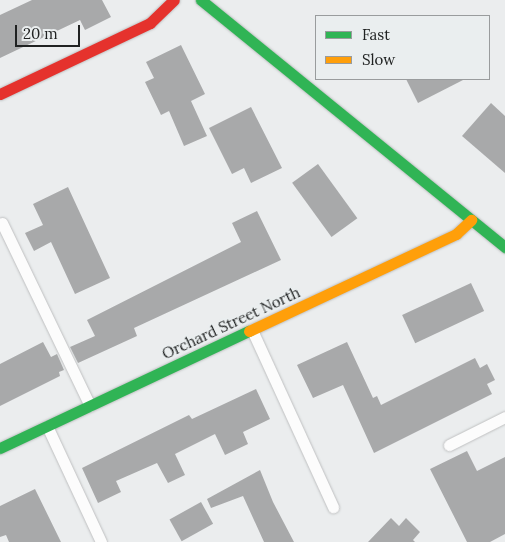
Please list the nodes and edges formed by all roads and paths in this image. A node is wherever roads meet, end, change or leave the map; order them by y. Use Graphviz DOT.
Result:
graph roads {
  1 [pos="174,0"];
  2 [pos="201,0"];
  3 [pos="0,94"];
  4 [pos="471,220"];
  5 [pos="2,223"];
  6 [pos="505,247"];
  7 [pos="252,330"];
  8 [pos="90,406"];
  9 [pos="505,417"];
  10 [pos="47,426"];
  11 [pos="450,445"];
  12 [pos="0,448"];
  13 [pos="333,507"];
  14 [pos="101,542"];
  1 -- 3 [label="street"];
  2 -- 4 [label="street"];
  4 -- 6 [label="street"];
  4 -- 7 [label="street, Orchard Street North"];
  5 -- 8 [label="lane"];
  7 -- 8 [label="street, Orchard Street North"];
  7 -- 13 [label="lane"];
  8 -- 10 [label="street, Orchard Street North"];
  9 -- 11 [label="lane"];
  10 -- 12 [label="street, Orchard Street North"];
  10 -- 14 [label="lane"];
}
